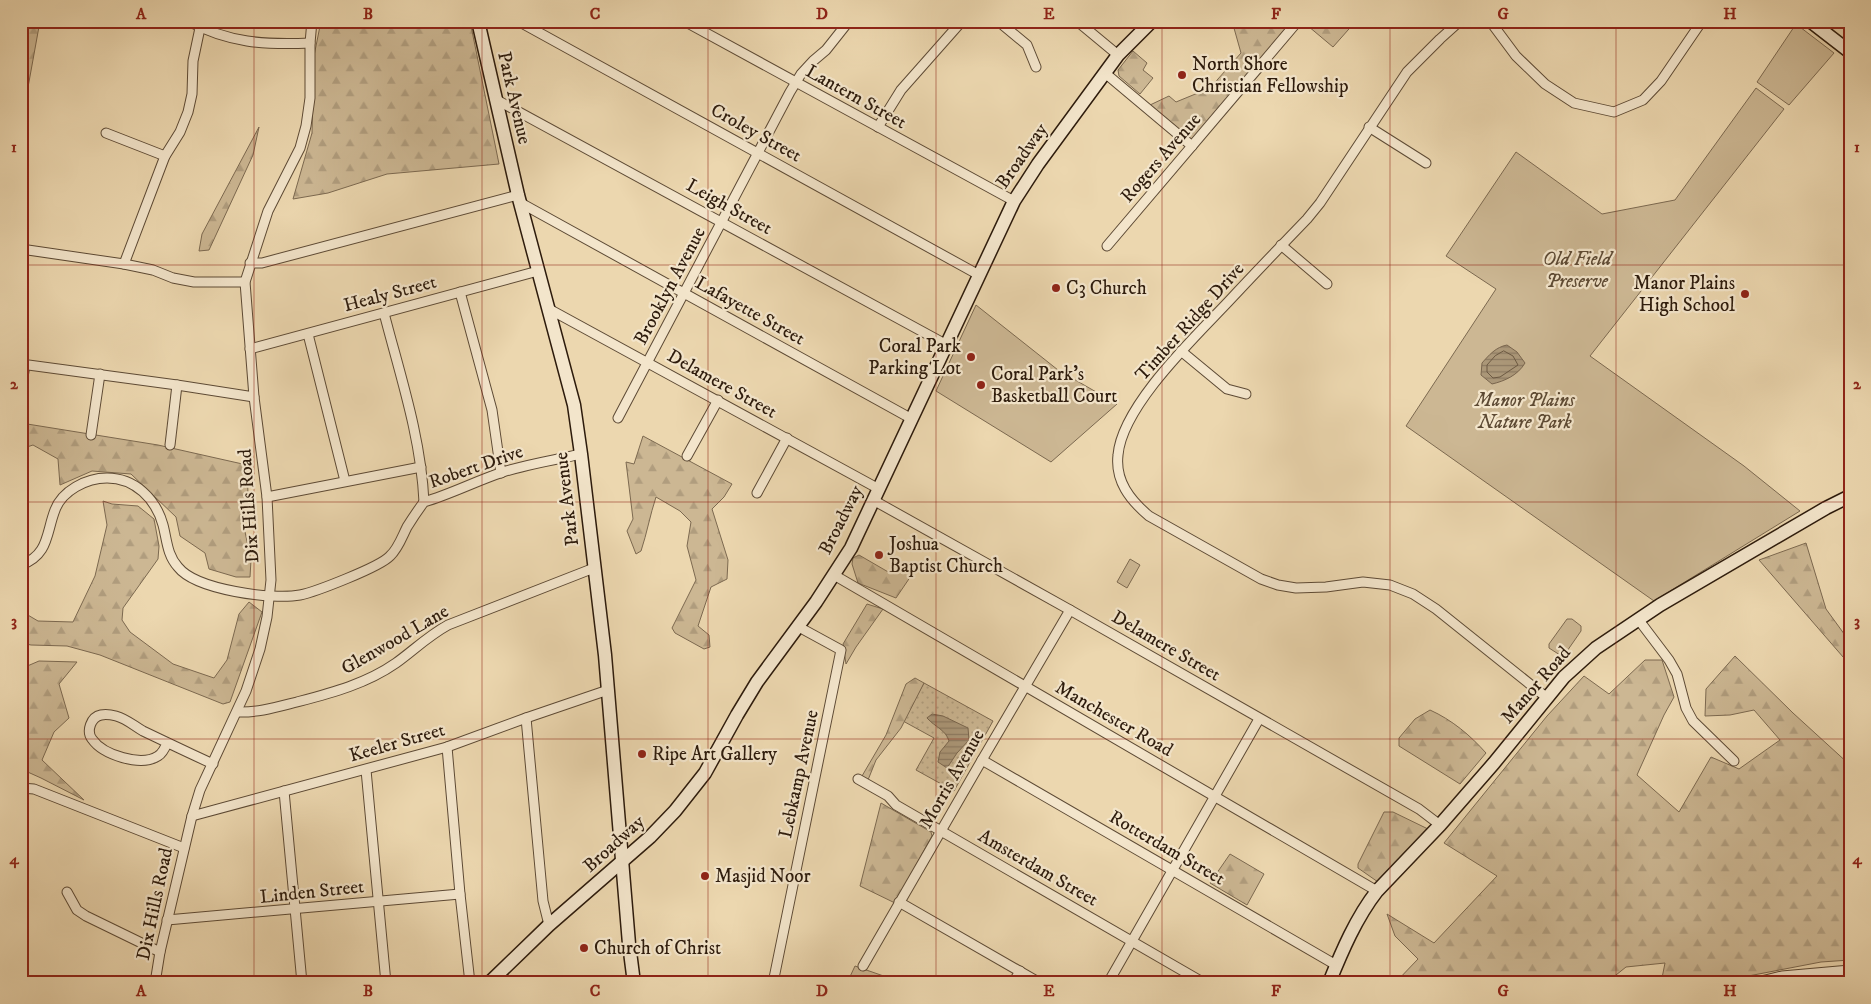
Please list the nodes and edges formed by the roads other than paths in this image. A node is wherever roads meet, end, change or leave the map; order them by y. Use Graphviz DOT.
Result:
graph roads {
  1 [pos="188,21"];
  2 [pos="312,21"];
  3 [pos="478,21"];
  4 [pos="518,21"];
  5 [pos="684,21"];
  6 [pos="849,21"];
  7 [pos="962,21"];
  8 [pos="998,21"];
  9 [pos="1077,21"];
  10 [pos="1152,21"];
  11 [pos="1298,21"];
  12 [pos="1460,21"];
  13 [pos="1490,21"];
  14 [pos="1702,21"];
  15 [pos="1810,21"];
  16 [pos="200,28"];
  17 [pos="310,44"];
  18 [pos="1850,52"];
  19 [pos="1118,55"];
  20 [pos="1036,67"];
  21 [pos="1105,73"];
  22 [pos="796,82"];
  23 [pos="494,99"];
  24 [pos="878,127"];
  25 [pos="1369,127"];
  26 [pos="106,133"];
  27 [pos="1192,146"];
  28 [pos="758,152"];
  29 [pos="164,156"];
  30 [pos="1426,163"];
  31 [pos="519,199"];
  32 [pos="1014,201"];
  33 [pos="722,222"];
  34 [pos="1281,245"];
  35 [pos="1107,246"];
  36 [pos="21,249"];
  37 [pos="250,263"];
  38 [pos="124,264"];
  39 [pos="538,271"];
  40 [pos="979,274"];
  41 [pos="245,282"];
  42 [pos="1327,284"];
  43 [pos="460,292"];
  44 [pos="685,293"];
  45 [pos="548,309"];
  46 [pos="384,313"];
  47 [pos="308,334"];
  48 [pos="947,345"];
  49 [pos="250,349"];
  50 [pos="1181,351"];
  51 [pos="648,362"];
  52 [pos="23,365"];
  53 [pos="100,374"];
  54 [pos="177,385"];
  55 [pos="21,389"];
  56 [pos="1246,394"];
  57 [pos="254,397"];
  58 [pos="718,400"];
  59 [pos="618,418"];
  60 [pos="912,419"];
  61 [pos="91,435"];
  62 [pos="788,438"];
  63 [pos="170,445"];
  64 [pos="581,454"];
  65 [pos="687,456"];
  66 [pos="421,467"];
  67 [pos="501,473"];
  68 [pos="345,482"];
  69 [pos="757,493"];
  70 [pos="876,494"];
  71 [pos="1850,496"];
  72 [pos="267,497"];
  73 [pos="424,502"];
  74 [pos="21,565"];
  75 [pos="594,568"];
  76 [pos="834,575"];
  77 [pos="270,595"];
  78 [pos="1070,610"];
  79 [pos="1638,619"];
  80 [pos="797,626"];
  81 [pos="1025,686"];
  82 [pos="608,690"];
  83 [pos="1546,697"];
  84 [pos="237,712"];
  85 [pos="526,718"];
  86 [pos="1259,719"];
  87 [pos="168,743"];
  88 [pos="447,747"];
  89 [pos="982,760"];
  90 [pos="1734,761"];
  91 [pos="213,764"];
  92 [pos="366,770"];
  93 [pos="858,779"];
  94 [pos="21,788"];
  95 [pos="284,791"];
  96 [pos="1214,795"];
  97 [pos="192,816"];
  98 [pos="1440,825"];
  99 [pos="941,831"];
  100 [pos="184,848"];
  101 [pos="622,862"];
  102 [pos="1172,870"];
  103 [pos="1377,891"];
  104 [pos="67,892"];
  105 [pos="460,894"];
  106 [pos="378,902"];
  107 [pos="899,902"];
  108 [pos="296,910"];
  109 [pos="167,920"];
  110 [pos="549,925"];
  111 [pos="1132,941"];
  112 [pos="160,952"];
  113 [pos="1336,965"];
  114 [pos="863,966"];
  115 [pos="1850,970"];
  116 [pos="1020,971"];
  117 [pos="155,983"];
  118 [pos="302,983"];
  119 [pos="386,983"];
  120 [pos="470,983"];
  121 [pos="489,983"];
  122 [pos="634,983"];
  123 [pos="773,983"];
  124 [pos="1013,983"];
  125 [pos="1040,983"];
  126 [pos="1108,983"];
  127 [pos="1204,983"];
  128 [pos="1329,983"];
  129 [pos="1753,983"];
  1 -- 16 [label="street"];
  2 -- 17 [label="street, Dix Hills Road"];
  3 -- 23 [label="main road, Park Avenue"];
  4 -- 28 [label="street, Croley Street"];
  5 -- 22 [label="street, Lantern Street"];
  6 -- 22 [label="street, Brooklyn Avenue"];
  7 -- 24 [label="street"];
  8 -- 20 [label="street"];
  9 -- 19 [label="street"];
  10 -- 19 [label="main road, Broadway"];
  11 -- 27 [label="street, Rogers Avenue"];
  12 -- 25 [label="street, Timber Ridge Drive"];
  13 -- 14 [label="street"];
  15 -- 18 [label="main road"];
  16 -- 17 [label="street"];
  16 -- 29 [label="street"];
  17 -- 37 [label="street, Dix Hills Road"];
  19 -- 21 [label="main road, Broadway"];
  21 -- 27 [label="street"];
  21 -- 32 [label="main road, Broadway"];
  22 -- 24 [label="street, Lantern Street"];
  22 -- 28 [label="street, Brooklyn Avenue"];
  23 -- 31 [label="main road, Park Avenue"];
  23 -- 33 [label="street, Leigh Street"];
  24 -- 32 [label="street, Lantern Street"];
  25 -- 30 [label="street"];
  25 -- 34 [label="street, Timber Ridge Drive"];
  26 -- 29 [label="street"];
  27 -- 35 [label="street, Rogers Avenue"];
  28 -- 33 [label="street, Brooklyn Avenue"];
  28 -- 40 [label="street, Croley Street"];
  29 -- 38 [label="street"];
  31 -- 37 [label="street"];
  31 -- 39 [label="main road, Park Avenue"];
  31 -- 44 [label="street, Lafayette Street"];
  32 -- 40 [label="main road, Broadway"];
  33 -- 44 [label="street, Brooklyn Avenue"];
  33 -- 48 [label="street, Leigh Street"];
  34 -- 42 [label="street"];
  34 -- 50 [label="street, Timber Ridge Drive"];
  36 -- 38 [label="street"];
  37 -- 41 [label="street, Dix Hills Road"];
  38 -- 41 [label="street"];
  39 -- 43 [label="street, Healy Street"];
  39 -- 45 [label="main road, Park Avenue"];
  40 -- 48 [label="main road, Broadway"];
  41 -- 49 [label="street, Dix Hills Road"];
  43 -- 46 [label="street, Healy Street"];
  43 -- 67 [label="street"];
  44 -- 51 [label="street, Brooklyn Avenue"];
  44 -- 60 [label="street, Lafayette Street"];
  45 -- 51 [label="street, Delamere Street"];
  45 -- 64 [label="main road, Park Avenue"];
  46 -- 47 [label="street, Healy Street"];
  46 -- 66 [label="street"];
  47 -- 49 [label="street, Healy Street"];
  47 -- 68 [label="street"];
  48 -- 60 [label="main road, Broadway"];
  49 -- 57 [label="street, Dix Hills Road"];
  50 -- 56 [label="street"];
  50 -- 83 [label="street, Timber Ridge Drive"];
  51 -- 58 [label="street, Delamere Street"];
  51 -- 59 [label="street, Brooklyn Avenue"];
  52 -- 53 [label="street"];
  52 -- 55 [label="street"];
  53 -- 54 [label="street"];
  53 -- 61 [label="street"];
  54 -- 57 [label="street"];
  54 -- 63 [label="street"];
  57 -- 72 [label="street, Dix Hills Road"];
  58 -- 62 [label="street, Delamere Street"];
  58 -- 65 [label="street"];
  60 -- 70 [label="main road, Broadway"];
  62 -- 69 [label="street"];
  62 -- 70 [label="street, Delamere Street"];
  64 -- 67 [label="street, Robert Drive"];
  64 -- 75 [label="main road, Park Avenue"];
  66 -- 68 [label="street"];
  66 -- 73 [label="street"];
  67 -- 73 [label="street, Robert Drive"];
  68 -- 72 [label="street"];
  70 -- 76 [label="main road, Broadway"];
  70 -- 78 [label="street, Delamere Street"];
  71 -- 79 [label="main road, Manor Road"];
  72 -- 77 [label="street, Dix Hills Road"];
  73 -- 77 [label="street, Robert Drive"];
  74 -- 77 [label="street, Robert Drive"];
  75 -- 82 [label="main road, Park Avenue"];
  75 -- 84 [label="street, Glenwood Lane"];
  76 -- 80 [label="main road, Broadway"];
  76 -- 81 [label="street, Manchester Road"];
  77 -- 84 [label="street, Dix Hills Road"];
  78 -- 81 [label="street, Morris Avenue"];
  78 -- 86 [label="street, Delamere Street"];
  79 -- 83 [label="main road, Manor Road"];
  79 -- 90 [label="street"];
  80 -- 101 [label="main road, Broadway"];
  80 -- 123 [label="street, Lebkamp Avenue"];
  81 -- 89 [label="street, Morris Avenue"];
  81 -- 96 [label="street, Manchester Road"];
  82 -- 85 [label="street, Keeler Street"];
  82 -- 101 [label="main road, Park Avenue"];
  83 -- 98 [label="main road, Manor Road"];
  84 -- 91 [label="street, Dix Hills Road"];
  85 -- 88 [label="street, Keeler Street"];
  85 -- 110 [label="street"];
  86 -- 96 [label="street"];
  86 -- 98 [label="street, Delamere Street"];
  87 -- 87 [label="street"];
  87 -- 91 [label="street"];
  88 -- 92 [label="street, Keeler Street"];
  88 -- 105 [label="street"];
  89 -- 99 [label="street, Morris Avenue"];
  89 -- 102 [label="street, Rotterdam Street"];
  91 -- 97 [label="street, Dix Hills Road"];
  92 -- 95 [label="street, Keeler Street"];
  92 -- 106 [label="street"];
  93 -- 99 [label="street, Amsterdam Street"];
  94 -- 100 [label="street"];
  95 -- 97 [label="street, Keeler Street"];
  95 -- 108 [label="street"];
  96 -- 102 [label="street"];
  96 -- 103 [label="street, Manchester Road"];
  97 -- 100 [label="street, Dix Hills Road"];
  98 -- 103 [label="main road, Manor Road"];
  99 -- 107 [label="street, Morris Avenue"];
  99 -- 111 [label="street, Amsterdam Street"];
  100 -- 109 [label="street, Dix Hills Road"];
  101 -- 110 [label="main road, Broadway"];
  101 -- 122 [label="main road, Park Avenue"];
  102 -- 111 [label="street"];
  102 -- 113 [label="street, Rotterdam Street"];
  103 -- 113 [label="main road, Manor Road"];
  104 -- 112 [label="street"];
  105 -- 106 [label="street, Linden Street"];
  105 -- 120 [label="street"];
  106 -- 108 [label="street, Linden Street"];
  106 -- 119 [label="street"];
  107 -- 114 [label="street, Morris Avenue"];
  107 -- 116 [label="street"];
  108 -- 109 [label="street, Linden Street"];
  108 -- 118 [label="street"];
  109 -- 112 [label="street, Dix Hills Road"];
  110 -- 121 [label="main road, Broadway"];
  111 -- 126 [label="street"];
  111 -- 127 [label="street, Amsterdam Street"];
  112 -- 117 [label="street, Dix Hills Road"];
  113 -- 128 [label="main road, Manor Road"];
  115 -- 129 [label="street"];
  116 -- 124 [label="street"];
  116 -- 125 [label="street"];
}
